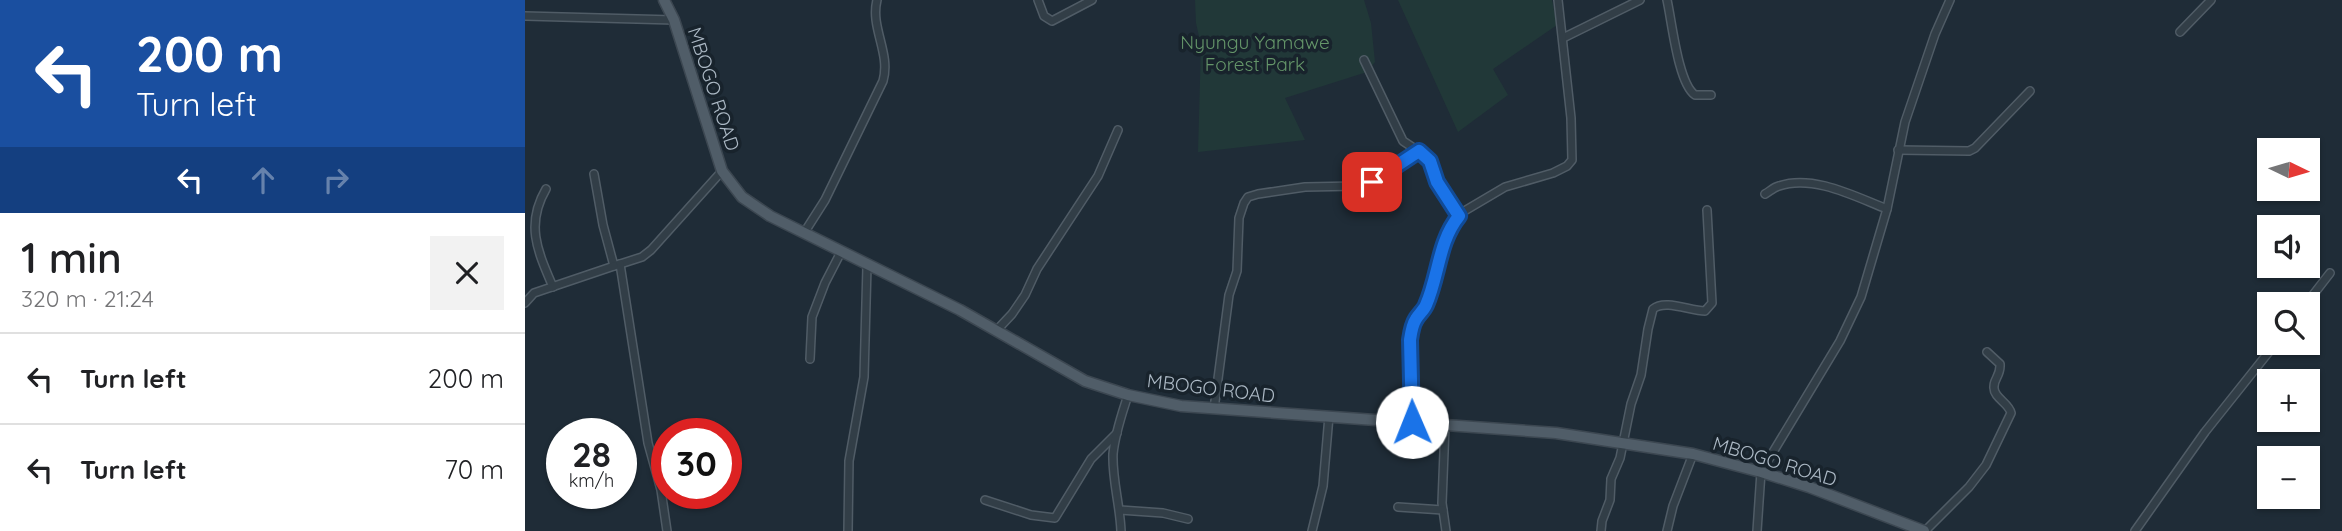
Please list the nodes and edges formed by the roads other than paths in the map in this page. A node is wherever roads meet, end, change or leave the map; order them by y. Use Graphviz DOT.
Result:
graph roads {
  1 [pos="664,0"];
  2 [pos="885,0"];
  3 [pos="1038,0"];
  4 [pos="1092,0"];
  5 [pos="1558,0"];
  6 [pos="1640,0"];
  7 [pos="1667,0"];
  8 [pos="1950,0"];
  9 [pos="2211,0"];
  10 [pos="877,2"];
  11 [pos="525,16"];
  12 [pos="674,20"];
  13 [pos="2180,32"];
  14 [pos="1563,38"];
  15 [pos="1364,60"];
  16 [pos="2030,91"];
  17 [pos="1711,95"];
  18 [pos="1118,130"];
  19 [pos="1898,150"];
  20 [pos="1419,151"];
  21 [pos="722,170"];
  22 [pos="594,174"];
  23 [pos="546,189"];
  24 [pos="1765,194"];
  25 [pos="1887,209"];
  26 [pos="1707,210"];
  27 [pos="1459,216"];
  28 [pos="804,233"];
  29 [pos="841,252"];
  30 [pos="617,265"];
  31 [pos="867,266"];
  32 [pos="2330,273"];
  33 [pos="553,287"];
  34 [pos="525,291"];
  35 [pos="2315,292"];
  36 [pos="534,293"];
  37 [pos="525,303"];
  38 [pos="996,331"];
  39 [pos="1987,352"];
  40 [pos="2267,355"];
  41 [pos="810,359"];
  42 [pos="1128,395"];
  43 [pos="1214,409"];
  44 [pos="1329,416"];
  45 [pos="1412,422"];
  46 [pos="1445,426"];
  47 [pos="1117,433"];
  48 [pos="1623,443"];
  49 [pos="1693,454"];
  50 [pos="1761,471"];
  51 [pos="985,500"];
  52 [pos="1398,507"];
  53 [pos="1121,510"];
  54 [pos="1443,510"];
  55 [pos="1188,519"];
  56 [pos="667,531"];
  57 [pos="848,531"];
  58 [pos="1121,531"];
  59 [pos="1312,531"];
  60 [pos="1446,531"];
  61 [pos="1601,531"];
  62 [pos="1667,531"];
  63 [pos="1757,531"];
  64 [pos="1924,531"];
  65 [pos="2135,531"];
  1 -- 12 [label="main road, MBOGO ROAD"];
  2 -- 10 [label="street"];
  3 -- 4 [label="street"];
  5 -- 14 [label="street"];
  6 -- 14 [label="street"];
  7 -- 17 [label="street"];
  8 -- 19 [label="street"];
  9 -- 13 [label="street"];
  10 -- 28 [label="street"];
  11 -- 12 [label="street"];
  12 -- 21 [label="main road, MBOGO ROAD"];
  14 -- 27 [label="street"];
  15 -- 20 [label="street"];
  16 -- 19 [label="street"];
  18 -- 38 [label="street"];
  19 -- 25 [label="street"];
  20 -- 27 [label="street"];
  20 -- 43 [label="street"];
  21 -- 28 [label="main road, MBOGO ROAD"];
  21 -- 30 [label="street"];
  22 -- 30 [label="street"];
  23 -- 33 [label="street"];
  24 -- 25 [label="street"];
  25 -- 50 [label="street"];
  26 -- 48 [label="street"];
  27 -- 45 [label="street"];
  28 -- 29 [label="main road, MBOGO ROAD"];
  29 -- 31 [label="main road, MBOGO ROAD"];
  29 -- 41 [label="street"];
  30 -- 33 [label="street"];
  30 -- 56 [label="street"];
  31 -- 38 [label="main road, MBOGO ROAD"];
  31 -- 57 [label="street"];
  32 -- 35 [label="street"];
  33 -- 36 [label="street"];
  34 -- 36 [label="street"];
  36 -- 37 [label="street"];
  38 -- 42 [label="main road, MBOGO ROAD"];
  39 -- 64 [label="street"];
  40 -- 65 [label="street"];
  42 -- 43 [label="main road, MBOGO ROAD"];
  42 -- 47 [label="street"];
  43 -- 44 [label="main road, MBOGO ROAD"];
  44 -- 45 [label="main road, MBOGO ROAD"];
  44 -- 59 [label="street"];
  45 -- 46 [label="main road, MBOGO ROAD"];
  46 -- 48 [label="main road, MBOGO ROAD"];
  46 -- 54 [label="street"];
  47 -- 51 [label="street"];
  47 -- 53 [label="street"];
  48 -- 49 [label="main road, MBOGO ROAD"];
  48 -- 61 [label="street"];
  49 -- 50 [label="main road, MBOGO ROAD"];
  49 -- 62 [label="street"];
  50 -- 63 [label="street"];
  50 -- 64 [label="main road, MBOGO ROAD"];
  52 -- 54 [label="street"];
  53 -- 55 [label="street"];
  53 -- 58 [label="street"];
  54 -- 60 [label="street"];
}
